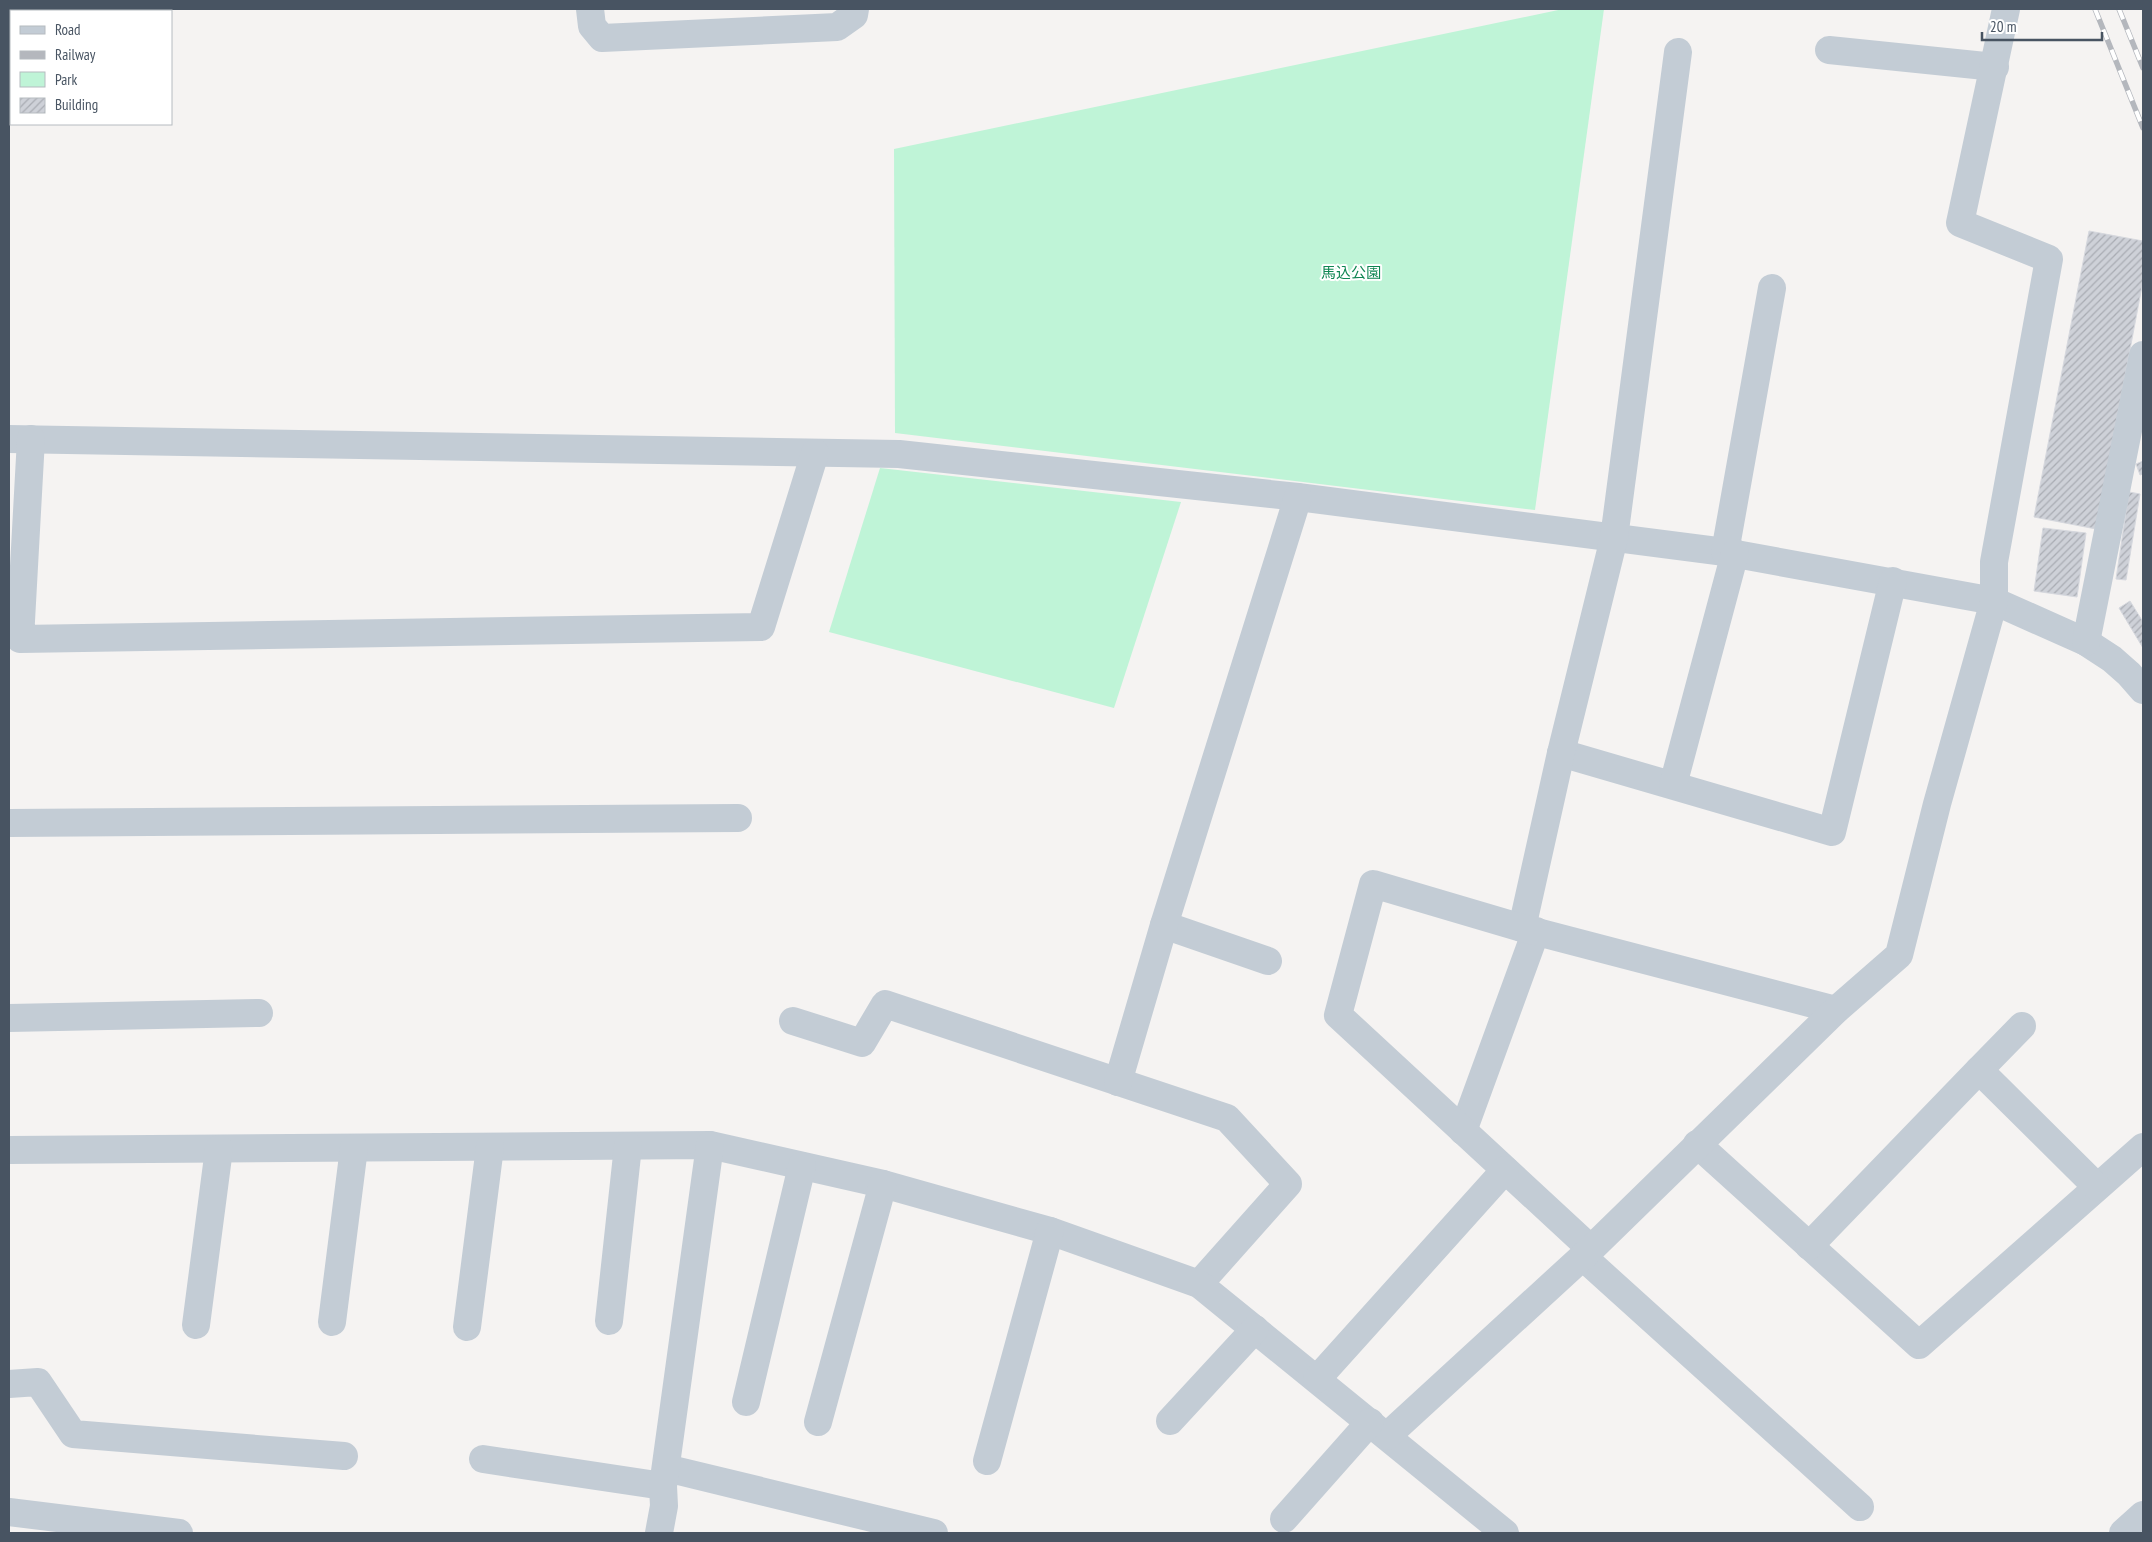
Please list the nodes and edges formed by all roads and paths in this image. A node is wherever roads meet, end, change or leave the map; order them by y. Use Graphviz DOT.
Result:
graph roads {
  1 [pos="590,9"];
  2 [pos="855,9"];
  3 [pos="2006,9"];
  4 [pos="1829,50"];
  5 [pos="1678,52"];
  6 [pos="1995,67"];
  7 [pos="1772,288"];
  8 [pos="2143,355"];
  9 [pos="2140,389"];
  10 [pos="20,439"];
  11 [pos="815,453"];
  12 [pos="1298,498"];
  13 [pos="1614,538"];
  14 [pos="1730,552"];
  15 [pos="1894,581"];
  16 [pos="1994,600"];
  17 [pos="2086,642"];
  18 [pos="2143,690"];
  19 [pos="1561,753"];
  20 [pos="1673,785"];
  21 [pos="738,818"];
  22 [pos="9,823"];
  23 [pos="1164,925"];
  24 [pos="1529,929"];
  25 [pos="1268,961"];
  26 [pos="1836,1010"];
  27 [pos="259,1013"];
  28 [pos="9,1018"];
  29 [pos="792,1021"];
  30 [pos="2022,1026"];
  31 [pos="1979,1070"];
  32 [pos="1118,1082"];
  33 [pos="1463,1131"];
  34 [pos="1697,1144"];
  35 [pos="710,1145"];
  36 [pos="628,1146"];
  37 [pos="490,1147"];
  38 [pos="2143,1147"];
  39 [pos="354,1148"];
  40 [pos="219,1149"];
  41 [pos="9,1150"];
  42 [pos="802,1166"];
  43 [pos="1505,1170"];
  44 [pos="883,1184"];
  45 [pos="2097,1187"];
  46 [pos="1050,1231"];
  47 [pos="1809,1246"];
  48 [pos="1587,1253"];
  49 [pos="1199,1284"];
  50 [pos="609,1320"];
  51 [pos="332,1322"];
  52 [pos="196,1325"];
  53 [pos="467,1327"];
  54 [pos="1255,1329"];
  55 [pos="1317,1379"];
  56 [pos="9,1384"];
  57 [pos="746,1402"];
  58 [pos="1170,1420"];
  59 [pos="818,1422"];
  60 [pos="1379,1429"];
  61 [pos="344,1456"];
  62 [pos="483,1458"];
  63 [pos="987,1461"];
  64 [pos="664,1487"];
  65 [pos="1860,1507"];
  66 [pos="9,1512"];
  67 [pos="2143,1515"];
  68 [pos="1284,1518"];
  69 [pos="1488,1528"];
  70 [pos="179,1533"];
  71 [pos="659,1533"];
  72 [pos="682,1533"];
  73 [pos="934,1533"];
  74 [pos="2123,1533"];
  1 -- 2 [label="street"];
  3 -- 6 [label="street"];
  4 -- 6 [label="street"];
  5 -- 13 [label="street"];
  6 -- 16 [label="street"];
  7 -- 14 [label="street"];
  8 -- 9 [label="street"];
  9 -- 17 [label="street"];
  10 -- 11 [label="street"];
  10 -- 11 [label="street"];
  11 -- 12 [label="street"];
  12 -- 13 [label="street"];
  12 -- 23 [label="street"];
  13 -- 14 [label="street"];
  13 -- 19 [label="street"];
  14 -- 15 [label="street"];
  14 -- 20 [label="street"];
  15 -- 16 [label="street"];
  15 -- 20 [label="street"];
  16 -- 17 [label="street"];
  16 -- 26 [label="street"];
  17 -- 18 [label="street"];
  19 -- 20 [label="street"];
  19 -- 24 [label="street"];
  21 -- 22 [label="street"];
  23 -- 25 [label="street"];
  23 -- 32 [label="street"];
  24 -- 26 [label="street"];
  24 -- 33 [label="street"];
  24 -- 33 [label="street"];
  26 -- 34 [label="street"];
  27 -- 28 [label="street"];
  29 -- 32 [label="street"];
  30 -- 31 [label="street"];
  31 -- 45 [label="street"];
  31 -- 47 [label="street"];
  32 -- 49 [label="street"];
  33 -- 43 [label="street"];
  34 -- 47 [label="street"];
  34 -- 48 [label="street"];
  35 -- 36 [label="street"];
  35 -- 42 [label="street"];
  35 -- 64 [label="street"];
  36 -- 37 [label="street"];
  36 -- 50 [label="street"];
  37 -- 39 [label="street"];
  37 -- 53 [label="street"];
  38 -- 45 [label="street"];
  39 -- 40 [label="street"];
  39 -- 51 [label="street"];
  40 -- 41 [label="street"];
  40 -- 52 [label="street"];
  42 -- 44 [label="street"];
  42 -- 57 [label="street"];
  43 -- 48 [label="street"];
  43 -- 55 [label="street"];
  44 -- 46 [label="street"];
  44 -- 59 [label="street"];
  45 -- 47 [label="street"];
  46 -- 49 [label="street"];
  46 -- 63 [label="street"];
  48 -- 60 [label="street"];
  48 -- 65 [label="street"];
  49 -- 54 [label="street"];
  54 -- 55 [label="street"];
  54 -- 58 [label="street"];
  55 -- 60 [label="street"];
  56 -- 61 [label="street"];
  60 -- 68 [label="street"];
  60 -- 69 [label="street"];
  62 -- 64 [label="street"];
  64 -- 71 [label="street"];
  64 -- 72 [label="street"];
  64 -- 73 [label="street"];
  66 -- 70 [label="street"];
  67 -- 74 [label="street"];
}
